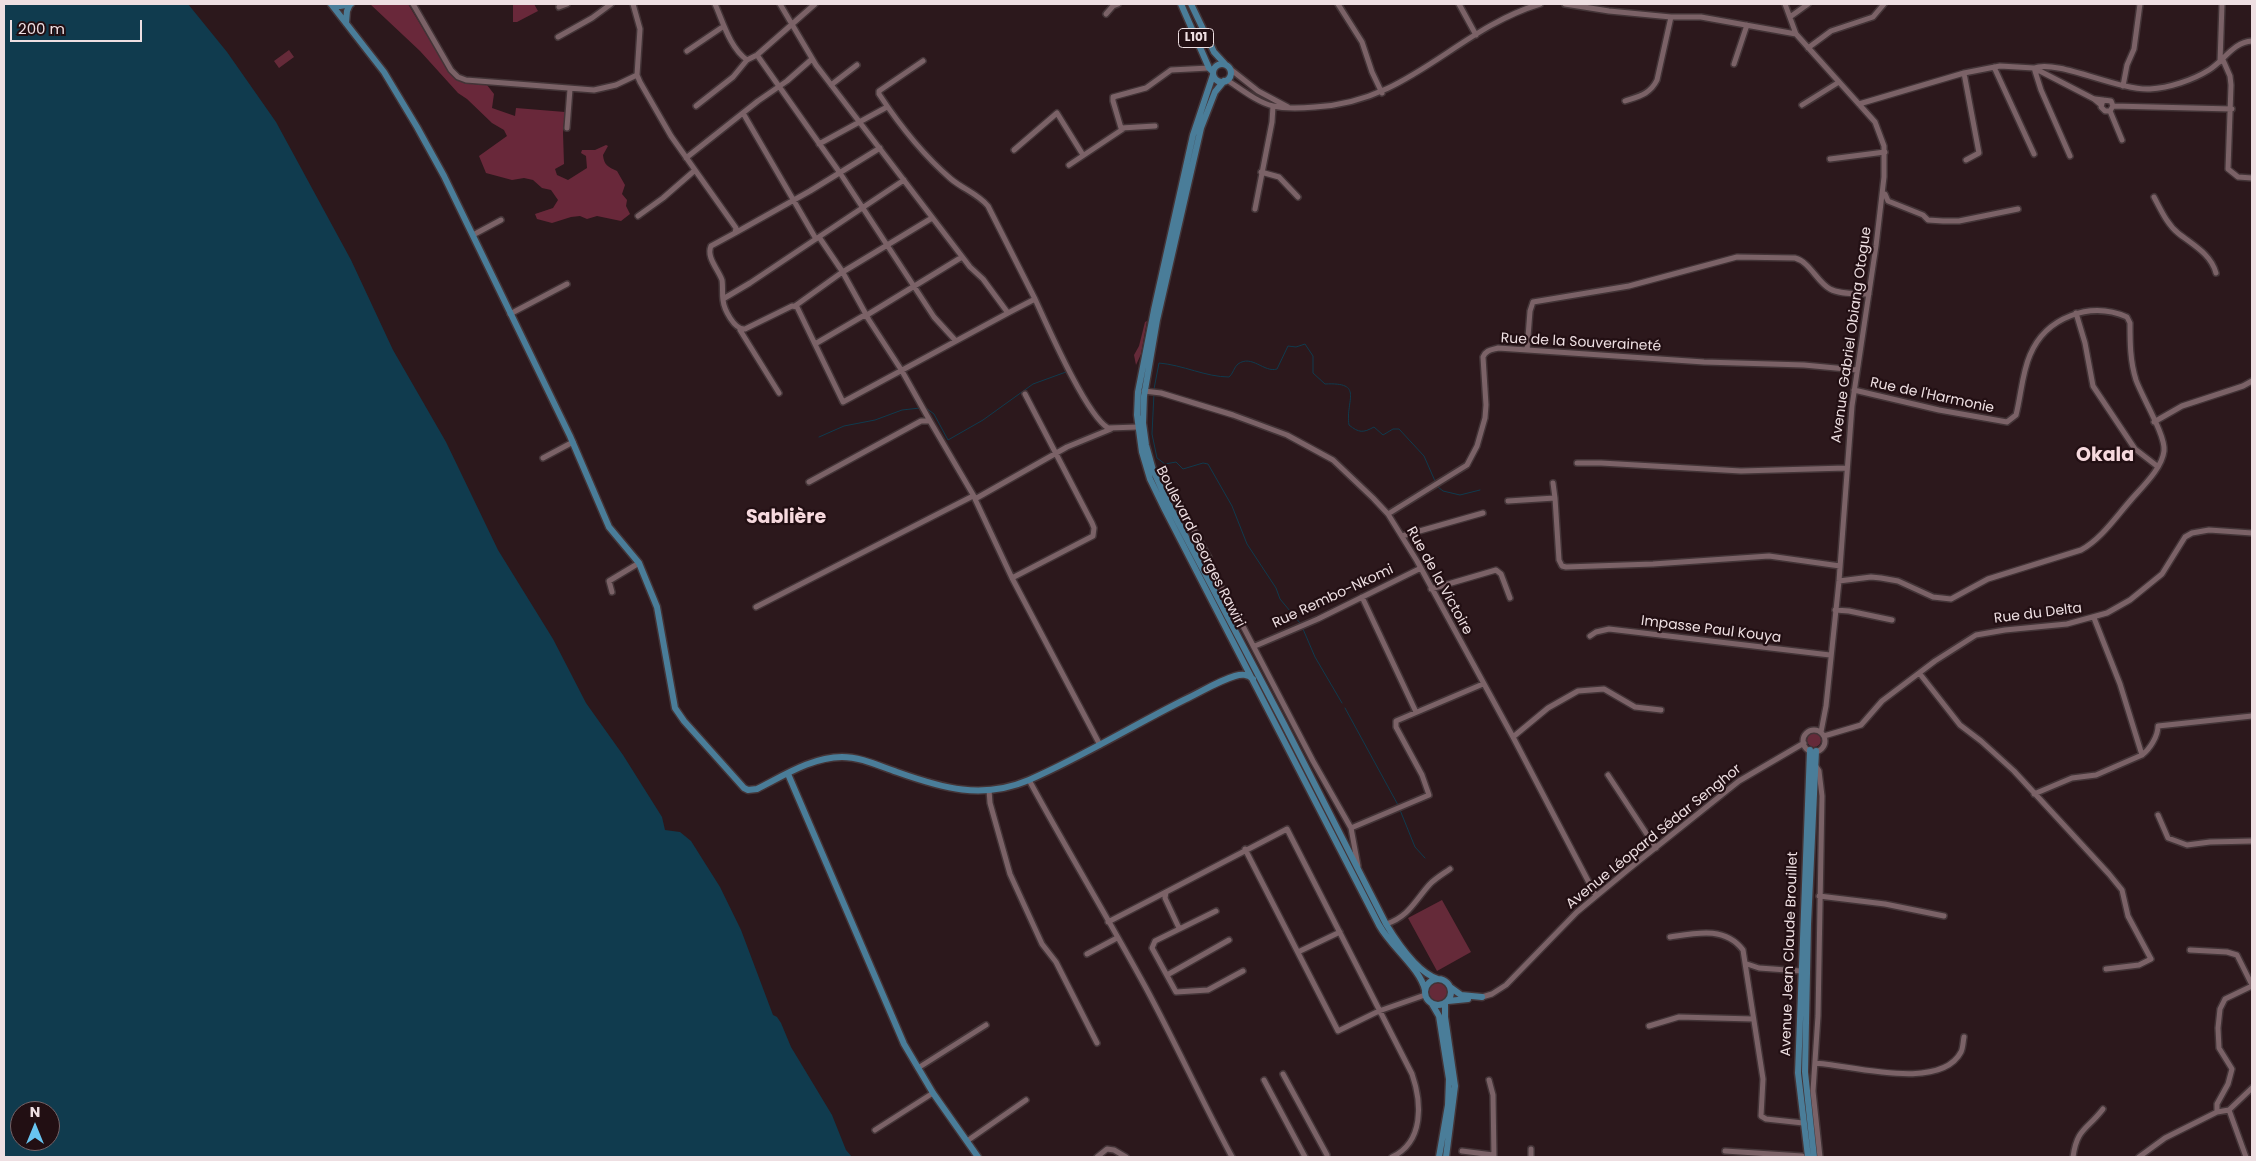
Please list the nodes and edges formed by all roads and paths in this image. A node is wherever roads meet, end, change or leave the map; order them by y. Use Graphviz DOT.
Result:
graph roads {
  1 [pos="331,4"];
  2 [pos="351,4"];
  3 [pos="413,4"];
  4 [pos="566,4"];
  5 [pos="611,4"];
  6 [pos="633,4"];
  7 [pos="714,4"];
  8 [pos="780,4"];
  9 [pos="1118,4"];
  10 [pos="1181,4"];
  11 [pos="1191,4"];
  12 [pos="1338,4"];
  13 [pos="1459,4"];
  14 [pos="1540,4"];
  15 [pos="1565,4"];
  16 [pos="1785,4"];
  17 [pos="1808,4"];
  18 [pos="1884,4"];
  19 [pos="2140,4"];
  20 [pos="2222,4"];
  21 [pos="811,5"];
  22 [pos="1530,5"];
  23 [pos="559,7"];
  24 [pos="1106,14"];
  25 [pos="1671,17"];
  26 [pos="1790,17"];
  27 [pos="346,23"];
  28 [pos="792,25"];
  29 [pos="724,26"];
  30 [pos="1747,26"];
  31 [pos="1796,34"];
  32 [pos="1476,35"];
  33 [pos="558,37"];
  34 [pos="2252,42"];
  35 [pos="1808,48"];
  36 [pos="687,51"];
  37 [pos="757,55"];
  38 [pos="812,59"];
  39 [pos="747,60"];
  40 [pos="923,61"];
  41 [pos="2222,61"];
  42 [pos="1734,64"];
  43 [pos="857,65"];
  44 [pos="1227,66"];
  45 [pos="1994,67"];
  46 [pos="2034,68"];
  47 [pos="1211,72"];
  48 [pos="1964,73"];
  49 [pos="636,75"];
  50 [pos="1225,81"];
  51 [pos="1839,82"];
  52 [pos="830,85"];
  53 [pos="2123,86"];
  54 [pos="778,88"];
  55 [pos="570,89"];
  56 [pos="1382,92"];
  57 [pos="1625,101"];
  58 [pos="2102,102"];
  59 [pos="1859,104"];
  60 [pos="1802,105"];
  61 [pos="696,106"];
  62 [pos="1274,106"];
  63 [pos="887,107"];
  64 [pos="1289,107"];
  65 [pos="2112,108"];
  66 [pos="2232,109"];
  67 [pos="743,113"];
  68 [pos="859,122"];
  69 [pos="1154,126"];
  70 [pos="567,128"];
  71 [pos="1122,129"];
  72 [pos="2122,140"];
  73 [pos="819,144"];
  74 [pos="880,148"];
  75 [pos="1014,150"];
  76 [pos="1885,152"];
  77 [pos="2034,154"];
  78 [pos="1084,155"];
  79 [pos="2070,156"];
  80 [pos="686,158"];
  81 [pos="1830,159"];
  82 [pos="1966,160"];
  83 [pos="1069,165"];
  84 [pos="694,171"];
  85 [pos="840,172"];
  86 [pos="1261,172"];
  87 [pos="2252,178"];
  88 [pos="904,180"];
  89 [pos="1882,194"];
  90 [pos="1298,197"];
  91 [pos="2154,198"];
  92 [pos="794,200"];
  93 [pos="863,208"];
  94 [pos="1255,209"];
  95 [pos="2018,209"];
  96 [pos="638,216"];
  97 [pos="932,218"];
  98 [pos="501,220"];
  99 [pos="735,233"];
  100 [pos="473,235"];
  101 [pos="818,238"];
  102 [pos="887,244"];
  103 [pos="962,257"];
  104 [pos="842,272"];
  105 [pos="2216,273"];
  106 [pos="568,284"];
  107 [pos="915,285"];
  108 [pos="1869,294"];
  109 [pos="722,299"];
  110 [pos="1035,299"];
  111 [pos="795,306"];
  112 [pos="1008,313"];
  113 [pos="2076,313"];
  114 [pos="510,314"];
  115 [pos="868,317"];
  116 [pos="740,330"];
  117 [pos="955,340"];
  118 [pos="815,344"];
  119 [pos="1527,350"];
  120 [pos="1857,370"];
  121 [pos="902,371"];
  122 [pos="2252,381"];
  123 [pos="1854,390"];
  124 [pos="1151,392"];
  125 [pos="779,393"];
  126 [pos="1025,394"];
  127 [pos="930,421"];
  128 [pos="2154,422"];
  129 [pos="1112,428"];
  130 [pos="1138,428"];
  131 [pos="573,442"];
  132 [pos="1055,454"];
  133 [pos="543,458"];
  134 [pos="1577,464"];
  135 [pos="2157,466"];
  136 [pos="1846,468"];
  137 [pos="809,482"];
  138 [pos="1552,483"];
  139 [pos="974,497"];
  140 [pos="1176,497"];
  141 [pos="1555,498"];
  142 [pos="1508,501"];
  143 [pos="1483,513"];
  144 [pos="1388,514"];
  145 [pos="2252,533"];
  146 [pos="1402,536"];
  147 [pos="1198,559"];
  148 [pos="639,563"];
  149 [pos="1840,566"];
  150 [pos="1208,567"];
  151 [pos="1421,568"];
  152 [pos="1012,578"];
  153 [pos="1838,581"];
  154 [pos="1431,589"];
  155 [pos="612,592"];
  156 [pos="1362,596"];
  157 [pos="1510,598"];
  158 [pos="756,607"];
  159 [pos="1835,610"];
  160 [pos="2094,618"];
  161 [pos="1892,620"];
  162 [pos="1590,636"];
  163 [pos="1255,646"];
  164 [pos="1830,656"];
  165 [pos="1243,660"];
  166 [pos="1920,674"];
  167 [pos="1236,675"];
  168 [pos="1253,679"];
  169 [pos="1483,684"];
  170 [pos="1662,710"];
  171 [pos="1416,712"];
  172 [pos="2252,716"];
  173 [pos="1822,734"];
  174 [pos="1513,737"];
  175 [pos="1804,743"];
  176 [pos="1100,745"];
  177 [pos="1813,751"];
  178 [pos="2142,755"];
  179 [pos="1814,765"];
  180 [pos="788,774"];
  181 [pos="1608,774"];
  182 [pos="1029,780"];
  183 [pos="989,790"];
  184 [pos="2034,794"];
  185 [pos="2158,816"];
  186 [pos="1351,828"];
  187 [pos="2252,842"];
  188 [pos="1656,848"];
  189 [pos="1245,849"];
  190 [pos="1450,869"];
  191 [pos="1359,872"];
  192 [pos="1166,892"];
  193 [pos="1596,896"];
  194 [pos="1819,896"];
  195 [pos="1216,911"];
  196 [pos="1944,916"];
  197 [pos="1108,922"];
  198 [pos="1386,924"];
  199 [pos="1179,928"];
  200 [pos="1340,932"];
  201 [pos="1670,937"];
  202 [pos="1117,938"];
  203 [pos="1229,940"];
  204 [pos="2190,950"];
  205 [pos="1298,952"];
  206 [pos="1087,954"];
  207 [pos="1747,964"];
  208 [pos="2106,969"];
  209 [pos="1243,971"];
  210 [pos="1801,971"];
  211 [pos="1167,974"];
  212 [pos="1438,979"];
  213 [pos="2252,985"];
  214 [pos="1450,987"];
  215 [pos="1425,992"];
  216 [pos="1482,997"];
  217 [pos="1447,1002"];
  218 [pos="1432,1004"];
  219 [pos="1379,1011"];
  220 [pos="1753,1019"];
  221 [pos="986,1025"];
  222 [pos="1649,1026"];
  223 [pos="1964,1037"];
  224 [pos="1097,1043"];
  225 [pos="1814,1063"];
  226 [pos="918,1068"];
  227 [pos="1283,1074"];
  228 [pos="1264,1080"];
  229 [pos="1489,1080"];
  230 [pos="2252,1088"];
  231 [pos="933,1093"];
  232 [pos="1026,1100"];
  233 [pos="2103,1109"];
  234 [pos="2229,1110"];
  235 [pos="2217,1112"];
  236 [pos="1803,1123"];
  237 [pos="875,1130"];
  238 [pos="967,1141"];
  239 [pos="1531,1149"];
  240 [pos="1462,1151"];
  241 [pos="1725,1151"];
  242 [pos="1327,1154"];
  243 [pos="1493,1156"];
  244 [pos="978,1157"];
  245 [pos="1097,1157"];
  246 [pos="1126,1157"];
  247 [pos="1232,1157"];
  248 [pos="1305,1157"];
  249 [pos="1392,1157"];
  250 [pos="1439,1157"];
  251 [pos="1446,1157"];
  252 [pos="1531,1157"];
  253 [pos="1804,1157"];
  254 [pos="1814,1157"];
  255 [pos="1820,1157"];
  256 [pos="2073,1157"];
  257 [pos="2139,1157"];
  258 [pos="2246,1157"];
  1 -- 2 [label="main road"];
  1 -- 27 [label="main road"];
  2 -- 27 [label="main road"];
  3 -- 55 [label="street"];
  4 -- 23 [label="street"];
  5 -- 33 [label="street"];
  6 -- 49 [label="street"];
  7 -- 29 [label="street"];
  8 -- 28 [label="street"];
  9 -- 24 [label="street"];
  10 -- 47 [label="main road, L101"];
  11 -- 44 [label="main road, L101"];
  12 -- 56 [label="street"];
  13 -- 32 [label="street"];
  14 -- 22 [label="street"];
  15 -- 25 [label="street"];
  16 -- 26 [label="street, Avenue Gabriel Obiang Otogue"];
  17 -- 26 [label="street"];
  18 -- 35 [label="street"];
  19 -- 53 [label="street"];
  20 -- 41 [label="street"];
  21 -- 28 [label="street"];
  22 -- 32 [label="street"];
  25 -- 30 [label="street"];
  25 -- 57 [label="street"];
  26 -- 31 [label="street, Avenue Gabriel Obiang Otogue"];
  27 -- 100 [label="main road"];
  28 -- 37 [label="street"];
  28 -- 38 [label="street"];
  29 -- 36 [label="street"];
  29 -- 39 [label="street"];
  30 -- 31 [label="street"];
  30 -- 42 [label="street"];
  31 -- 35 [label="street, Avenue Gabriel Obiang Otogue"];
  32 -- 56 [label="street"];
  34 -- 41 [label="street"];
  35 -- 51 [label="street, Avenue Gabriel Obiang Otogue"];
  37 -- 39 [label="street"];
  37 -- 54 [label="street"];
  38 -- 52 [label="street"];
  38 -- 54 [label="street"];
  39 -- 61 [label="street"];
  40 -- 63 [label="street"];
  41 -- 53 [label="street"];
  41 -- 66 [label="street"];
  43 -- 52 [label="street"];
  44 -- 47 [label="main road, L101"];
  44 -- 50 [label="main road"];
  44 -- 64 [label="street"];
  45 -- 46 [label="street"];
  45 -- 48 [label="street"];
  45 -- 77 [label="street"];
  46 -- 53 [label="street"];
  46 -- 58 [label="street"];
  46 -- 79 [label="street"];
  47 -- 50 [label="main road"];
  47 -- 71 [label="street"];
  47 -- 130 [label="main road, Boulevard Georges Rawiri"];
  48 -- 59 [label="street"];
  48 -- 82 [label="street"];
  49 -- 55 [label="street"];
  49 -- 80 [label="street"];
  50 -- 62 [label="street"];
  50 -- 124 [label="main road, Boulevard Georges Rawiri"];
  51 -- 59 [label="street, Avenue Gabriel Obiang Otogue"];
  51 -- 60 [label="street"];
  52 -- 68 [label="street"];
  54 -- 67 [label="street"];
  54 -- 73 [label="street"];
  55 -- 70 [label="street"];
  56 -- 64 [label="street"];
  58 -- 65 [label="street"];
  58 -- 65 [label="street"];
  59 -- 76 [label="street, Avenue Gabriel Obiang Otogue"];
  62 -- 64 [label="street"];
  62 -- 86 [label="street"];
  63 -- 68 [label="street"];
  63 -- 110 [label="street"];
  65 -- 66 [label="street"];
  65 -- 72 [label="street"];
  66 -- 87 [label="street"];
  67 -- 80 [label="street"];
  67 -- 92 [label="street"];
  68 -- 73 [label="street"];
  68 -- 74 [label="street"];
  69 -- 71 [label="street"];
  71 -- 78 [label="street"];
  73 -- 85 [label="street"];
  74 -- 85 [label="street"];
  74 -- 88 [label="street"];
  75 -- 78 [label="street"];
  76 -- 81 [label="street"];
  76 -- 89 [label="street, Avenue Gabriel Obiang Otogue"];
  78 -- 83 [label="street"];
  80 -- 84 [label="street"];
  84 -- 96 [label="street"];
  84 -- 99 [label="street"];
  85 -- 92 [label="street"];
  85 -- 93 [label="street"];
  86 -- 90 [label="street"];
  86 -- 94 [label="street"];
  88 -- 93 [label="street"];
  88 -- 97 [label="street"];
  89 -- 95 [label="street"];
  89 -- 108 [label="street, Avenue Gabriel Obiang Otogue"];
  91 -- 105 [label="street"];
  92 -- 99 [label="street"];
  92 -- 101 [label="street"];
  93 -- 101 [label="street"];
  93 -- 102 [label="street"];
  97 -- 102 [label="street"];
  97 -- 103 [label="street"];
  98 -- 100 [label="street"];
  99 -- 109 [label="street"];
  100 -- 114 [label="main road"];
  101 -- 104 [label="street"];
  101 -- 109 [label="street"];
  102 -- 104 [label="street"];
  102 -- 107 [label="street"];
  103 -- 107 [label="street"];
  103 -- 112 [label="street"];
  104 -- 111 [label="street"];
  104 -- 115 [label="street"];
  106 -- 114 [label="street"];
  107 -- 115 [label="street"];
  107 -- 117 [label="street"];
  108 -- 119 [label="street"];
  108 -- 120 [label="street, Avenue Gabriel Obiang Otogue"];
  109 -- 116 [label="street"];
  110 -- 112 [label="street"];
  110 -- 129 [label="street"];
  111 -- 116 [label="street"];
  111 -- 118 [label="street"];
  112 -- 117 [label="street"];
  113 -- 123 [label="street, Rue de l'Harmonie"];
  113 -- 128 [label="street, Rue de l'Harmonie"];
  113 -- 135 [label="street"];
  114 -- 131 [label="main road"];
  115 -- 118 [label="street"];
  115 -- 121 [label="street"];
  116 -- 125 [label="street"];
  117 -- 121 [label="street"];
  118 -- 121 [label="street"];
  119 -- 120 [label="street, Rue de la Souveraineté"];
  119 -- 144 [label="street, Rue de la Souveraineté"];
  120 -- 123 [label="street, Avenue Gabriel Obiang Otogue"];
  121 -- 127 [label="street"];
  122 -- 128 [label="street"];
  123 -- 136 [label="street, Avenue Gabriel Obiang Otogue"];
  124 -- 144 [label="street, Rue de la Victoire"];
  124 -- 147 [label="main road, Boulevard Georges Rawiri"];
  126 -- 132 [label="street"];
  127 -- 137 [label="street"];
  127 -- 139 [label="street"];
  128 -- 135 [label="street, Rue de l'Harmonie"];
  129 -- 130 [label="street"];
  129 -- 132 [label="street"];
  130 -- 165 [label="main road, Boulevard Georges Rawiri"];
  131 -- 133 [label="street"];
  131 -- 148 [label="main road"];
  132 -- 139 [label="street"];
  132 -- 152 [label="street"];
  134 -- 136 [label="street"];
  135 -- 153 [label="street, Rue de l'Harmonie"];
  136 -- 149 [label="street, Avenue Gabriel Obiang Otogue"];
  138 -- 141 [label="street"];
  139 -- 152 [label="street"];
  139 -- 158 [label="street"];
  140 -- 150 [label="street"];
  141 -- 142 [label="street"];
  141 -- 149 [label="street"];
  143 -- 146 [label="street"];
  144 -- 146 [label="street, Rue de la Victoire"];
  145 -- 160 [label="street, Rue du Delta"];
  146 -- 151 [label="street, Rue de la Victoire"];
  147 -- 150 [label="street"];
  147 -- 191 [label="main road, Boulevard Georges Rawiri"];
  148 -- 155 [label="street"];
  148 -- 180 [label="main road"];
  149 -- 153 [label="street, Avenue Gabriel Obiang Otogue"];
  150 -- 163 [label="street"];
  151 -- 154 [label="street, Rue de la Victoire"];
  151 -- 156 [label="street, Rue Rembo-Nkomi"];
  152 -- 176 [label="street"];
  153 -- 159 [label="street, Avenue Gabriel Obiang Otogue"];
  154 -- 157 [label="street"];
  154 -- 169 [label="street, Rue de la Victoire"];
  156 -- 163 [label="street, Rue Rembo-Nkomi"];
  156 -- 171 [label="street"];
  159 -- 161 [label="street"];
  159 -- 164 [label="street, Avenue Gabriel Obiang Otogue"];
  160 -- 166 [label="street, Rue du Delta"];
  160 -- 178 [label="street"];
  162 -- 164 [label="street, Impasse Paul Kouya"];
  163 -- 186 [label="street"];
  164 -- 173 [label="street, Avenue Gabriel Obiang Otogue"];
  165 -- 167 [label="main road"];
  165 -- 168 [label="main road, Boulevard Georges Rawiri"];
  166 -- 173 [label="street, Rue du Delta"];
  166 -- 184 [label="street"];
  167 -- 168 [label="main road"];
  167 -- 176 [label="main road"];
  168 -- 215 [label="main road, Boulevard Georges Rawiri"];
  169 -- 171 [label="street"];
  169 -- 174 [label="street, Rue de la Victoire"];
  170 -- 174 [label="street"];
  171 -- 186 [label="street"];
  172 -- 178 [label="street"];
  173 -- 175 [label="street"];
  173 -- 177 [label="street"];
  174 -- 193 [label="street, Rue de la Victoire"];
  175 -- 177 [label="street"];
  175 -- 188 [label="street, Avenue Léopard Sédar Senghor"];
  176 -- 182 [label="main road"];
  177 -- 179 [label="main road, Avenue Jean Claude Brouillet"];
  177 -- 210 [label="main road, Avenue Jean Claude Brouillet"];
  178 -- 184 [label="street"];
  179 -- 194 [label="street"];
  179 -- 254 [label="main road, Avenue Jean Claude Brouillet"];
  180 -- 183 [label="main road"];
  180 -- 226 [label="main road"];
  181 -- 188 [label="street"];
  182 -- 183 [label="main road"];
  182 -- 197 [label="street"];
  183 -- 224 [label="street"];
  184 -- 208 [label="street"];
  185 -- 187 [label="street"];
  186 -- 191 [label="street"];
  188 -- 193 [label="street, Avenue Léopard Sédar Senghor"];
  189 -- 192 [label="street"];
  189 -- 200 [label="street"];
  189 -- 205 [label="street"];
  190 -- 198 [label="street"];
  191 -- 198 [label="main road, Boulevard Georges Rawiri"];
  192 -- 197 [label="street"];
  192 -- 199 [label="street"];
  193 -- 216 [label="street, Avenue Léopard Sédar Senghor"];
  194 -- 196 [label="street"];
  194 -- 225 [label="street"];
  195 -- 199 [label="street"];
  197 -- 202 [label="street"];
  198 -- 212 [label="main road, Boulevard Georges Rawiri"];
  199 -- 211 [label="street"];
  200 -- 205 [label="street"];
  200 -- 219 [label="street"];
  201 -- 207 [label="street"];
  202 -- 206 [label="street"];
  202 -- 247 [label="street"];
  203 -- 211 [label="street"];
  204 -- 213 [label="street"];
  205 -- 219 [label="street"];
  207 -- 210 [label="street"];
  207 -- 220 [label="street"];
  209 -- 211 [label="street"];
  210 -- 236 [label="main road, Avenue Jean Claude Brouillet"];
  212 -- 214 [label="main road"];
  212 -- 215 [label="main road"];
  213 -- 235 [label="street"];
  214 -- 216 [label="main road"];
  214 -- 217 [label="main road"];
  215 -- 218 [label="main road"];
  215 -- 219 [label="street"];
  216 -- 217 [label="main road"];
  217 -- 218 [label="main road"];
  217 -- 251 [label="main road"];
  218 -- 250 [label="main road"];
  219 -- 249 [label="street"];
  220 -- 222 [label="street"];
  220 -- 236 [label="street"];
  221 -- 226 [label="street"];
  223 -- 225 [label="street"];
  225 -- 255 [label="street"];
  226 -- 231 [label="main road"];
  227 -- 242 [label="street"];
  228 -- 248 [label="street"];
  229 -- 243 [label="street"];
  230 -- 234 [label="street"];
  231 -- 237 [label="street"];
  231 -- 238 [label="main road"];
  232 -- 238 [label="street"];
  233 -- 256 [label="street"];
  234 -- 235 [label="street"];
  234 -- 258 [label="street"];
  235 -- 257 [label="street"];
  236 -- 253 [label="main road, Avenue Jean Claude Brouillet"];
  238 -- 244 [label="main road"];
  239 -- 252 [label="street"];
  240 -- 243 [label="street"];
  241 -- 253 [label="street"];
  245 -- 246 [label="street"];
}
